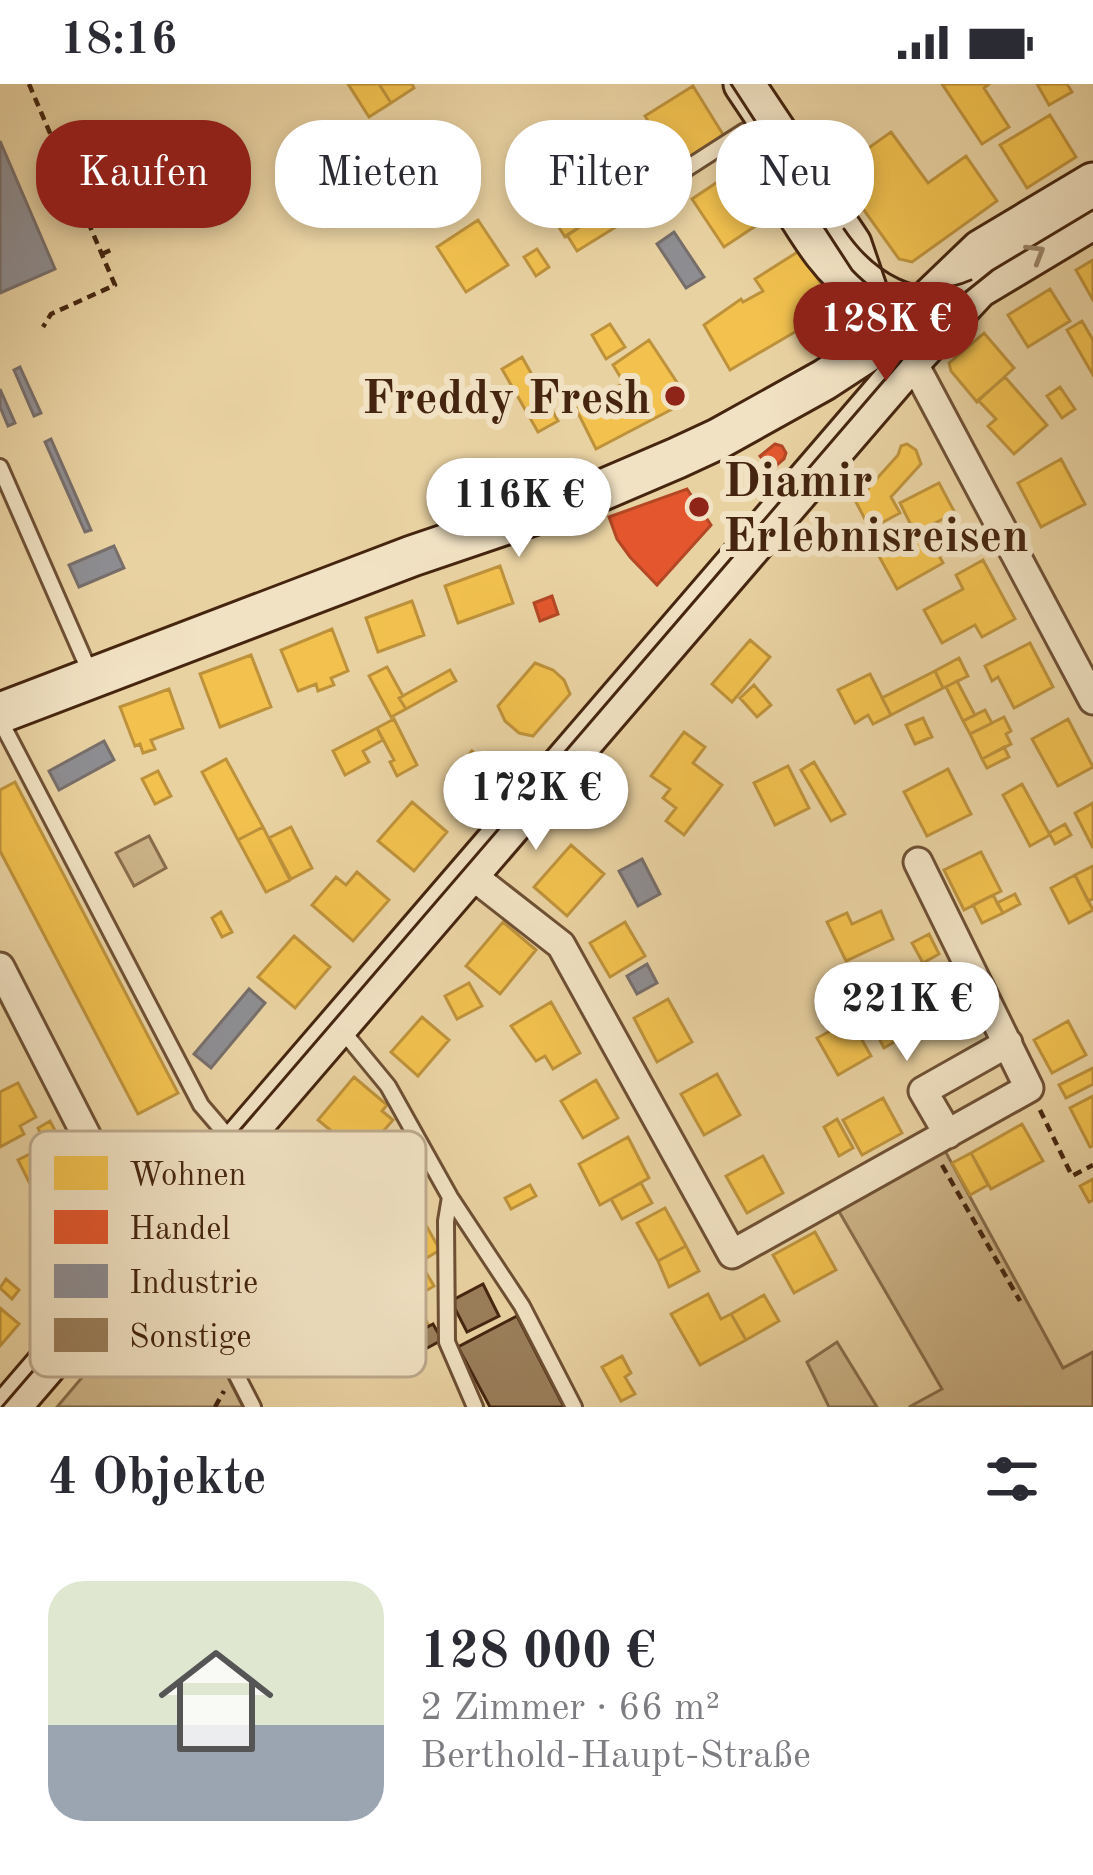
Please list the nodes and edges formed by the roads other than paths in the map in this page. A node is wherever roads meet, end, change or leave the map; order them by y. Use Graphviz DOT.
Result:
graph roads {
  1 [pos="715,84"];
  2 [pos="744,84"];
  3 [pos="738,120"];
  4 [pos="1093,183"];
  5 [pos="1093,219"];
  6 [pos="808,228"];
  7 [pos="868,294"];
  8 [pos="904,346"];
  9 [pos="1,471"];
  10 [pos="92,678"];
  11 [pos="1093,700"];
  12 [pos="0,717"];
  13 [pos="918,862"];
  14 [pos="469,873"];
  15 [pos="0,967"];
  16 [pos="338,1025"];
  17 [pos="1008,1043"];
  18 [pos="91,1131"];
  19 [pos="224,1131"];
  20 [pos="247,1131"];
  21 [pos="413,1131"];
  22 [pos="939,1139"];
  23 [pos="426,1154"];
  24 [pos="450,1197"];
  25 [pos="36,1377"];
  26 [pos="238,1377"];
  27 [pos="10,1407"];
  28 [pos="253,1407"];
  29 [pos="475,1407"];
  30 [pos="574,1407"];
  1 -- 3 [label="street"];
  2 -- 7 [label="street"];
  4 -- 8 [label="street"];
  8 -- 5 [label="street, one-way"];
  6 -- 7 [label="street"];
  7 -- 8 [label="street"];
  8 -- 10 [label="street"];
  8 -- 11 [label="street"];
  8 -- 14 [label="street"];
  9 -- 10 [label="lane"];
  10 -- 12 [label="street"];
  12 -- 19 [label="lane"];
  13 -- 17 [label="street"];
  14 -- 16 [label="street"];
  14 -- 22 [label="street"];
  15 -- 18 [label="street"];
  16 -- 20 [label="street"];
  16 -- 21 [label="lane"];
  17 -- 22 [label="street"];
  17 -- 22 [label="street"];
  23 -- 24 [label="lane"];
  24 -- 29 [label="lane"];
  24 -- 30 [label="lane"];
  25 -- 27 [label="street"];
  26 -- 28 [label="lane"];
}
